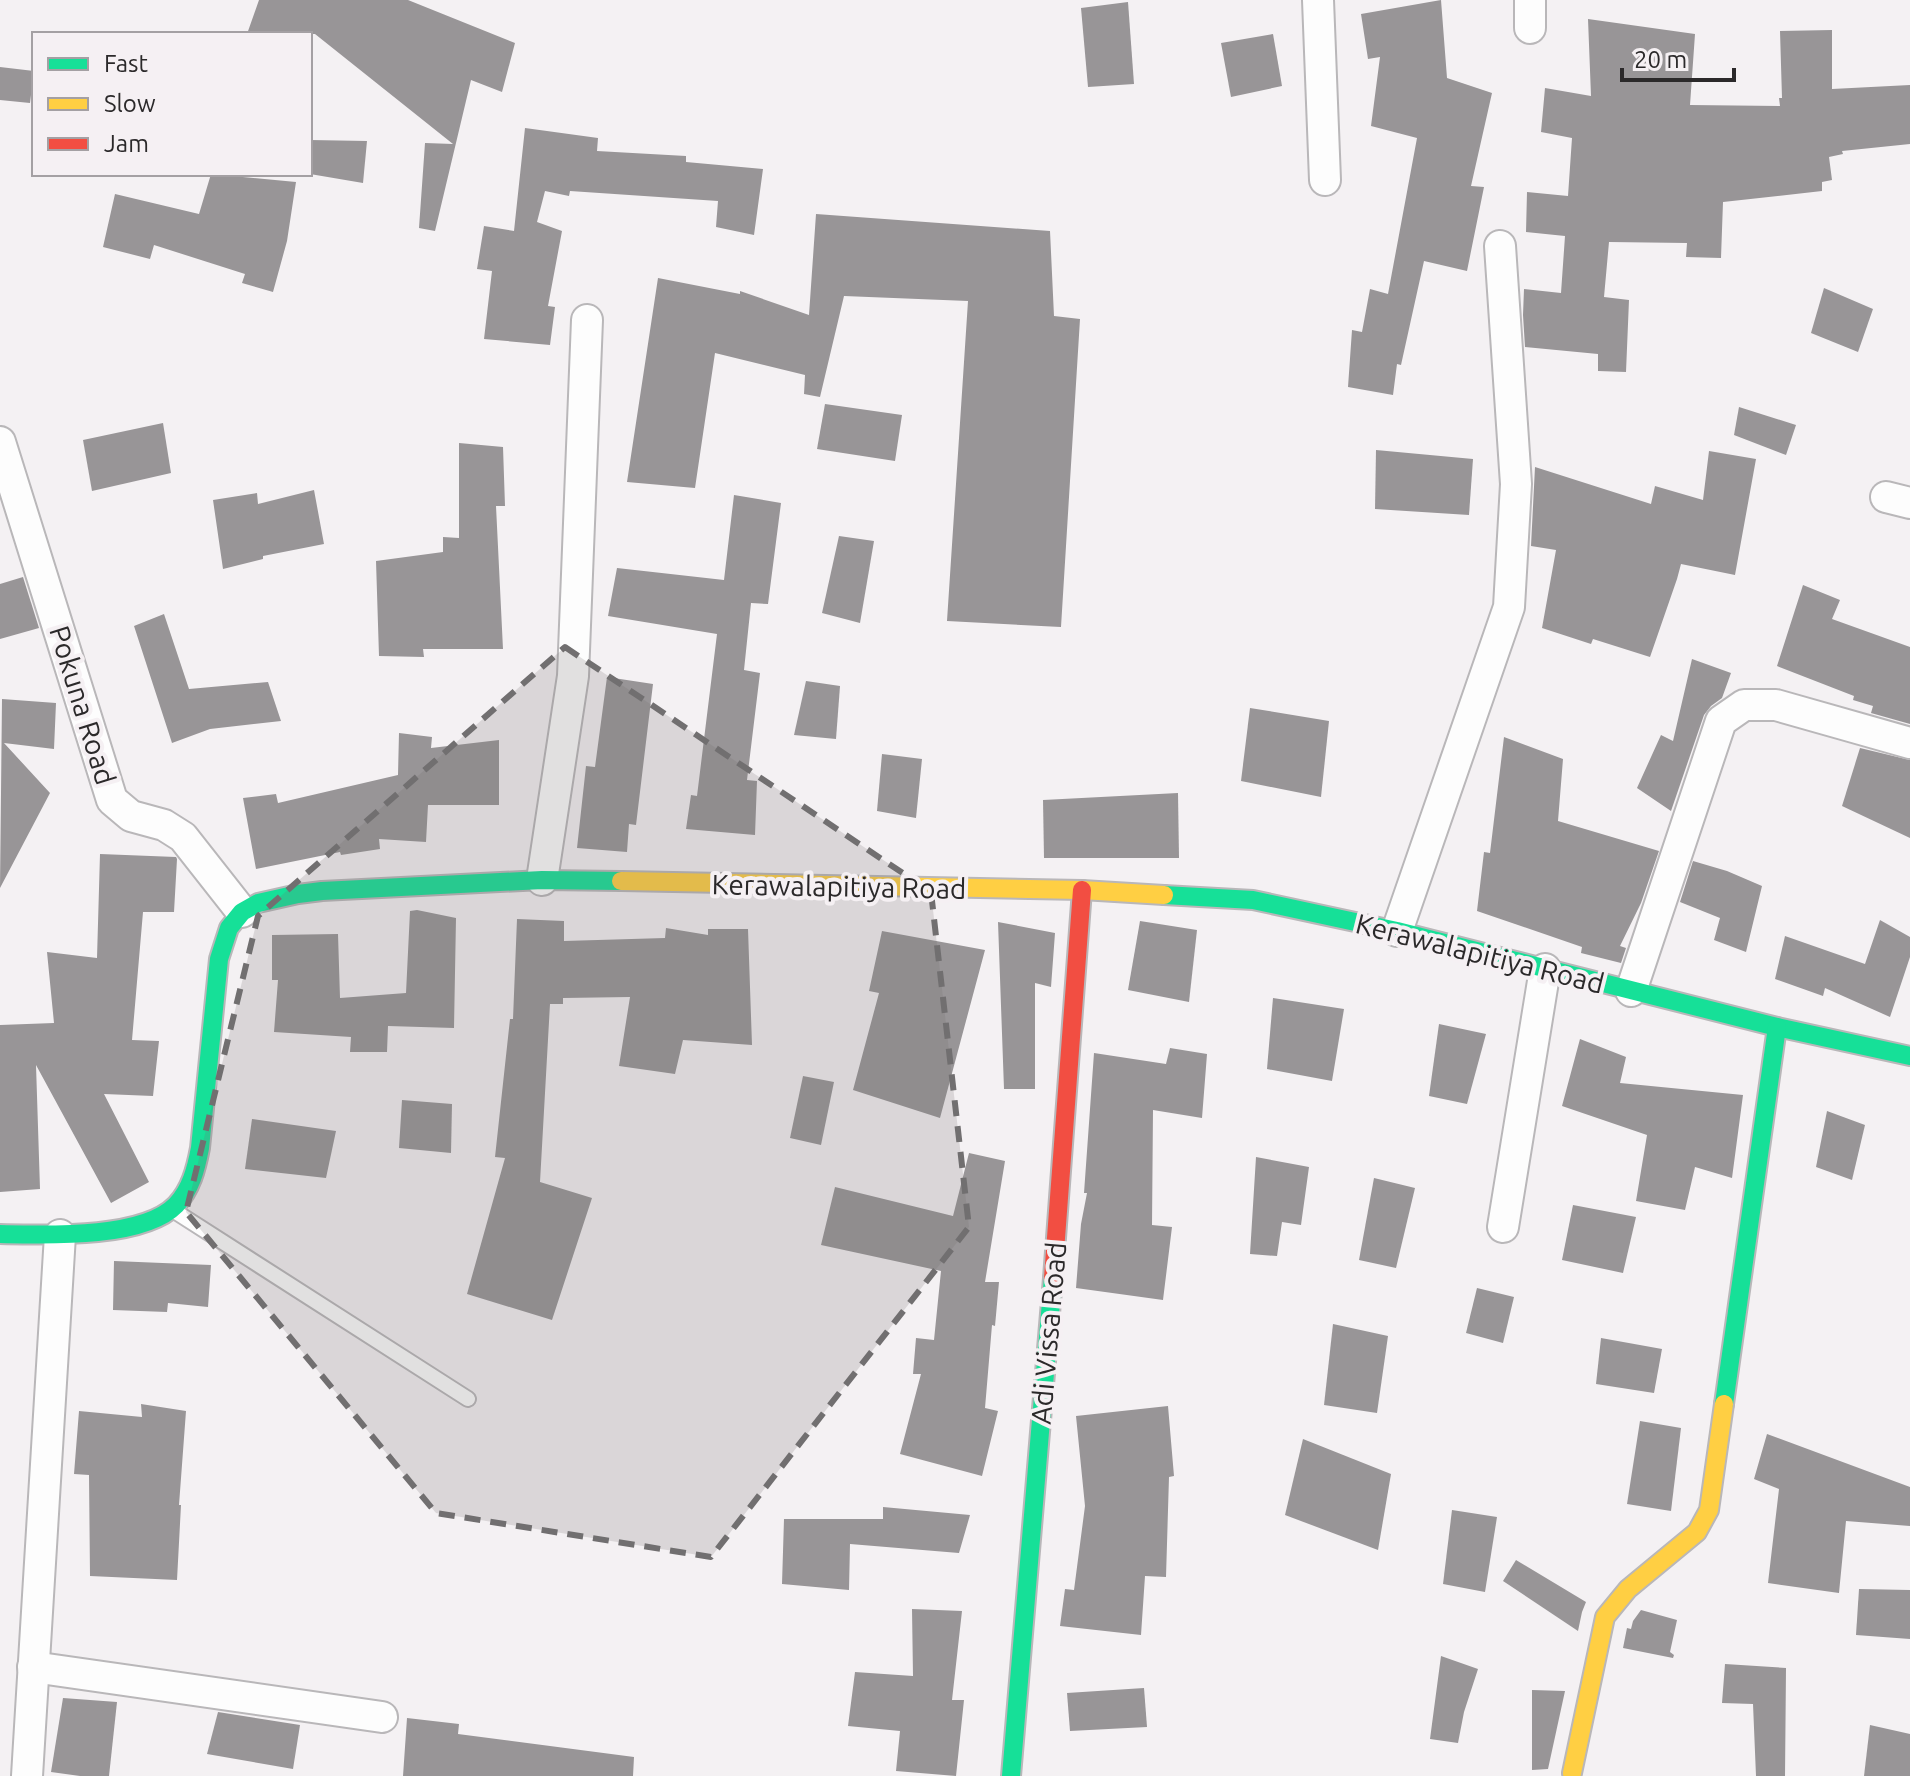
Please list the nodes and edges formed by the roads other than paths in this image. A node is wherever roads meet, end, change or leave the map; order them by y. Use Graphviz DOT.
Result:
graph roads {
  1 [pos="1318,0"];
  2 [pos="1325,180"];
  3 [pos="1500,246"];
  4 [pos="587,320"];
  5 [pos="0,442"];
  6 [pos="1910,743"];
  7 [pos="542,880"];
  8 [pos="1082,890"];
  9 [pos="242,912"];
  10 [pos="1397,931"];
  11 [pos="1545,969"];
  12 [pos="1631,991"];
  13 [pos="1777,1027"];
  14 [pos="1910,1056"];
  15 [pos="171,1209"];
  16 [pos="1503,1227"];
  17 [pos="0,1234"];
  18 [pos="60,1235"];
  19 [pos="468,1399"];
  20 [pos="33,1667"];
  21 [pos="382,1717"];
  22 [pos="1572,1773"];
  23 [pos="27,1776"];
  24 [pos="1011,1776"];
  1 -- 2 [label="street"];
  3 -- 10 [label="street"];
  4 -- 7 [label="street"];
  5 -- 9 [label="street, Pokuna Road"];
  6 -- 12 [label="street"];
  7 -- 8 [label="street, Kerawalapitiya Road"];
  7 -- 9 [label="street, Kerawalapitiya Road"];
  8 -- 10 [label="street, Kerawalapitiya Road"];
  8 -- 24 [label="street, Adi Vissa Road"];
  9 -- 15 [label="street"];
  10 -- 11 [label="street, Kerawalapitiya Road"];
  11 -- 12 [label="street, Kerawalapitiya Road"];
  11 -- 16 [label="street"];
  12 -- 13 [label="street, Kerawalapitiya Road"];
  13 -- 14 [label="street, Kerawalapitiya Road"];
  13 -- 22 [label="street"];
  15 -- 18 [label="street"];
  15 -- 19 [label="lane"];
  17 -- 18 [label="street"];
  18 -- 20 [label="street"];
  20 -- 21 [label="street"];
  20 -- 23 [label="street"];
}
